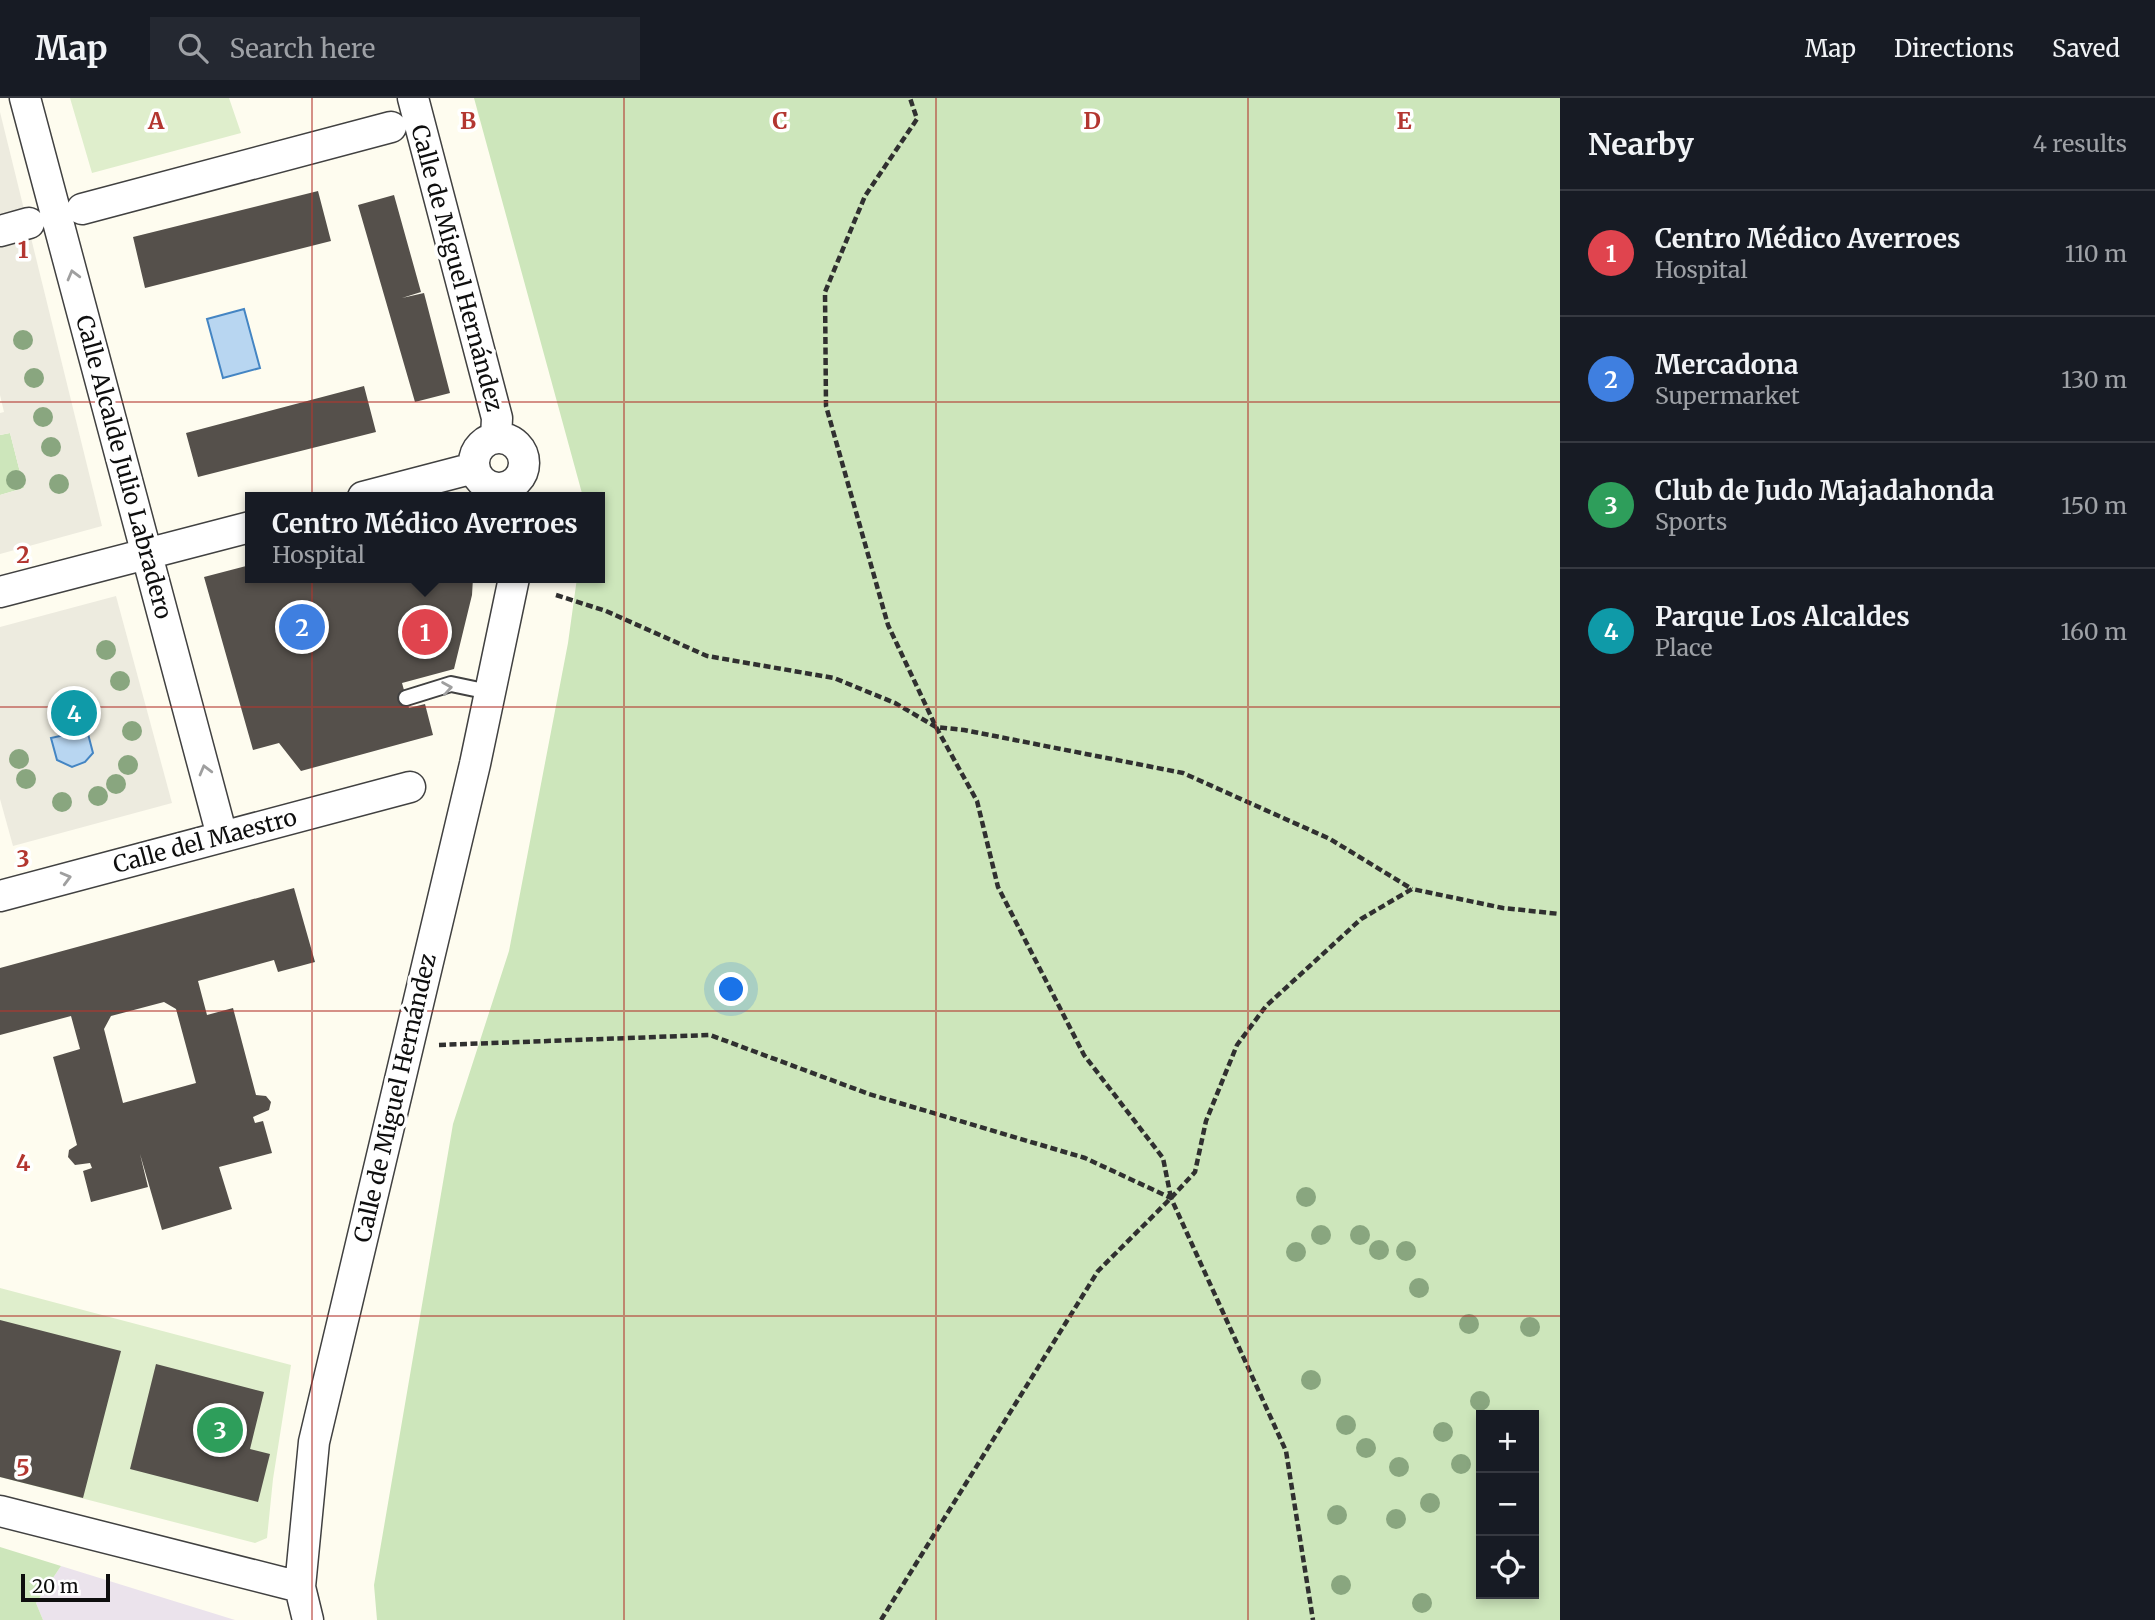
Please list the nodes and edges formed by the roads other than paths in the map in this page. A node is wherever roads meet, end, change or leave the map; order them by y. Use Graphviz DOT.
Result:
graph roads {
  1 [pos="25,98"];
  2 [pos="413,98"];
  3 [pos="391,127"];
  4 [pos="82,209"];
  5 [pos="29,223"];
  6 [pos="0,230"];
  7 [pos="496,438"];
  8 [pos="474,468"];
  9 [pos="382,492"];
  10 [pos="509,492"];
  11 [pos="245,528"];
  12 [pos="147,554"];
  13 [pos="513,583"];
  14 [pos="0,592"];
  15 [pos="489,692"];
  16 [pos="406,698"];
  17 [pos="410,787"];
  18 [pos="222,836"];
  19 [pos="0,896"];
  20 [pos="0,1511"];
  21 [pos="300,1587"];
  22 [pos="308,1620"];
  12 -- 1 [label="street, Calle Alcalde Julio Labradero, one-way"];
  2 -- 7 [label="street, Calle de Miguel Hernández"];
  3 -- 4 [label="street"];
  5 -- 6 [label="street"];
  7 -- 8 [label="street, Calle de Miguel Hernández"];
  7 -- 10 [label="street, Calle de Miguel Hernández"];
  8 -- 9 [label="street"];
  8 -- 10 [label="street, Calle de Miguel Hernández"];
  11 -- 12 [label="street"];
  12 -- 14 [label="street"];
  18 -- 12 [label="street, Calle Alcalde Julio Labradero, one-way"];
  13 -- 15 [label="street, Calle de Miguel Hernández"];
  16 -- 15 [label="lane, one-way"];
  15 -- 21 [label="street, Calle de Miguel Hernández"];
  17 -- 18 [label="street, Calle del Maestro"];
  19 -- 18 [label="street, Calle del Maestro, one-way"];
  20 -- 21 [label="street"];
  21 -- 22 [label="street, Calle de Miguel Hernández"];
}
